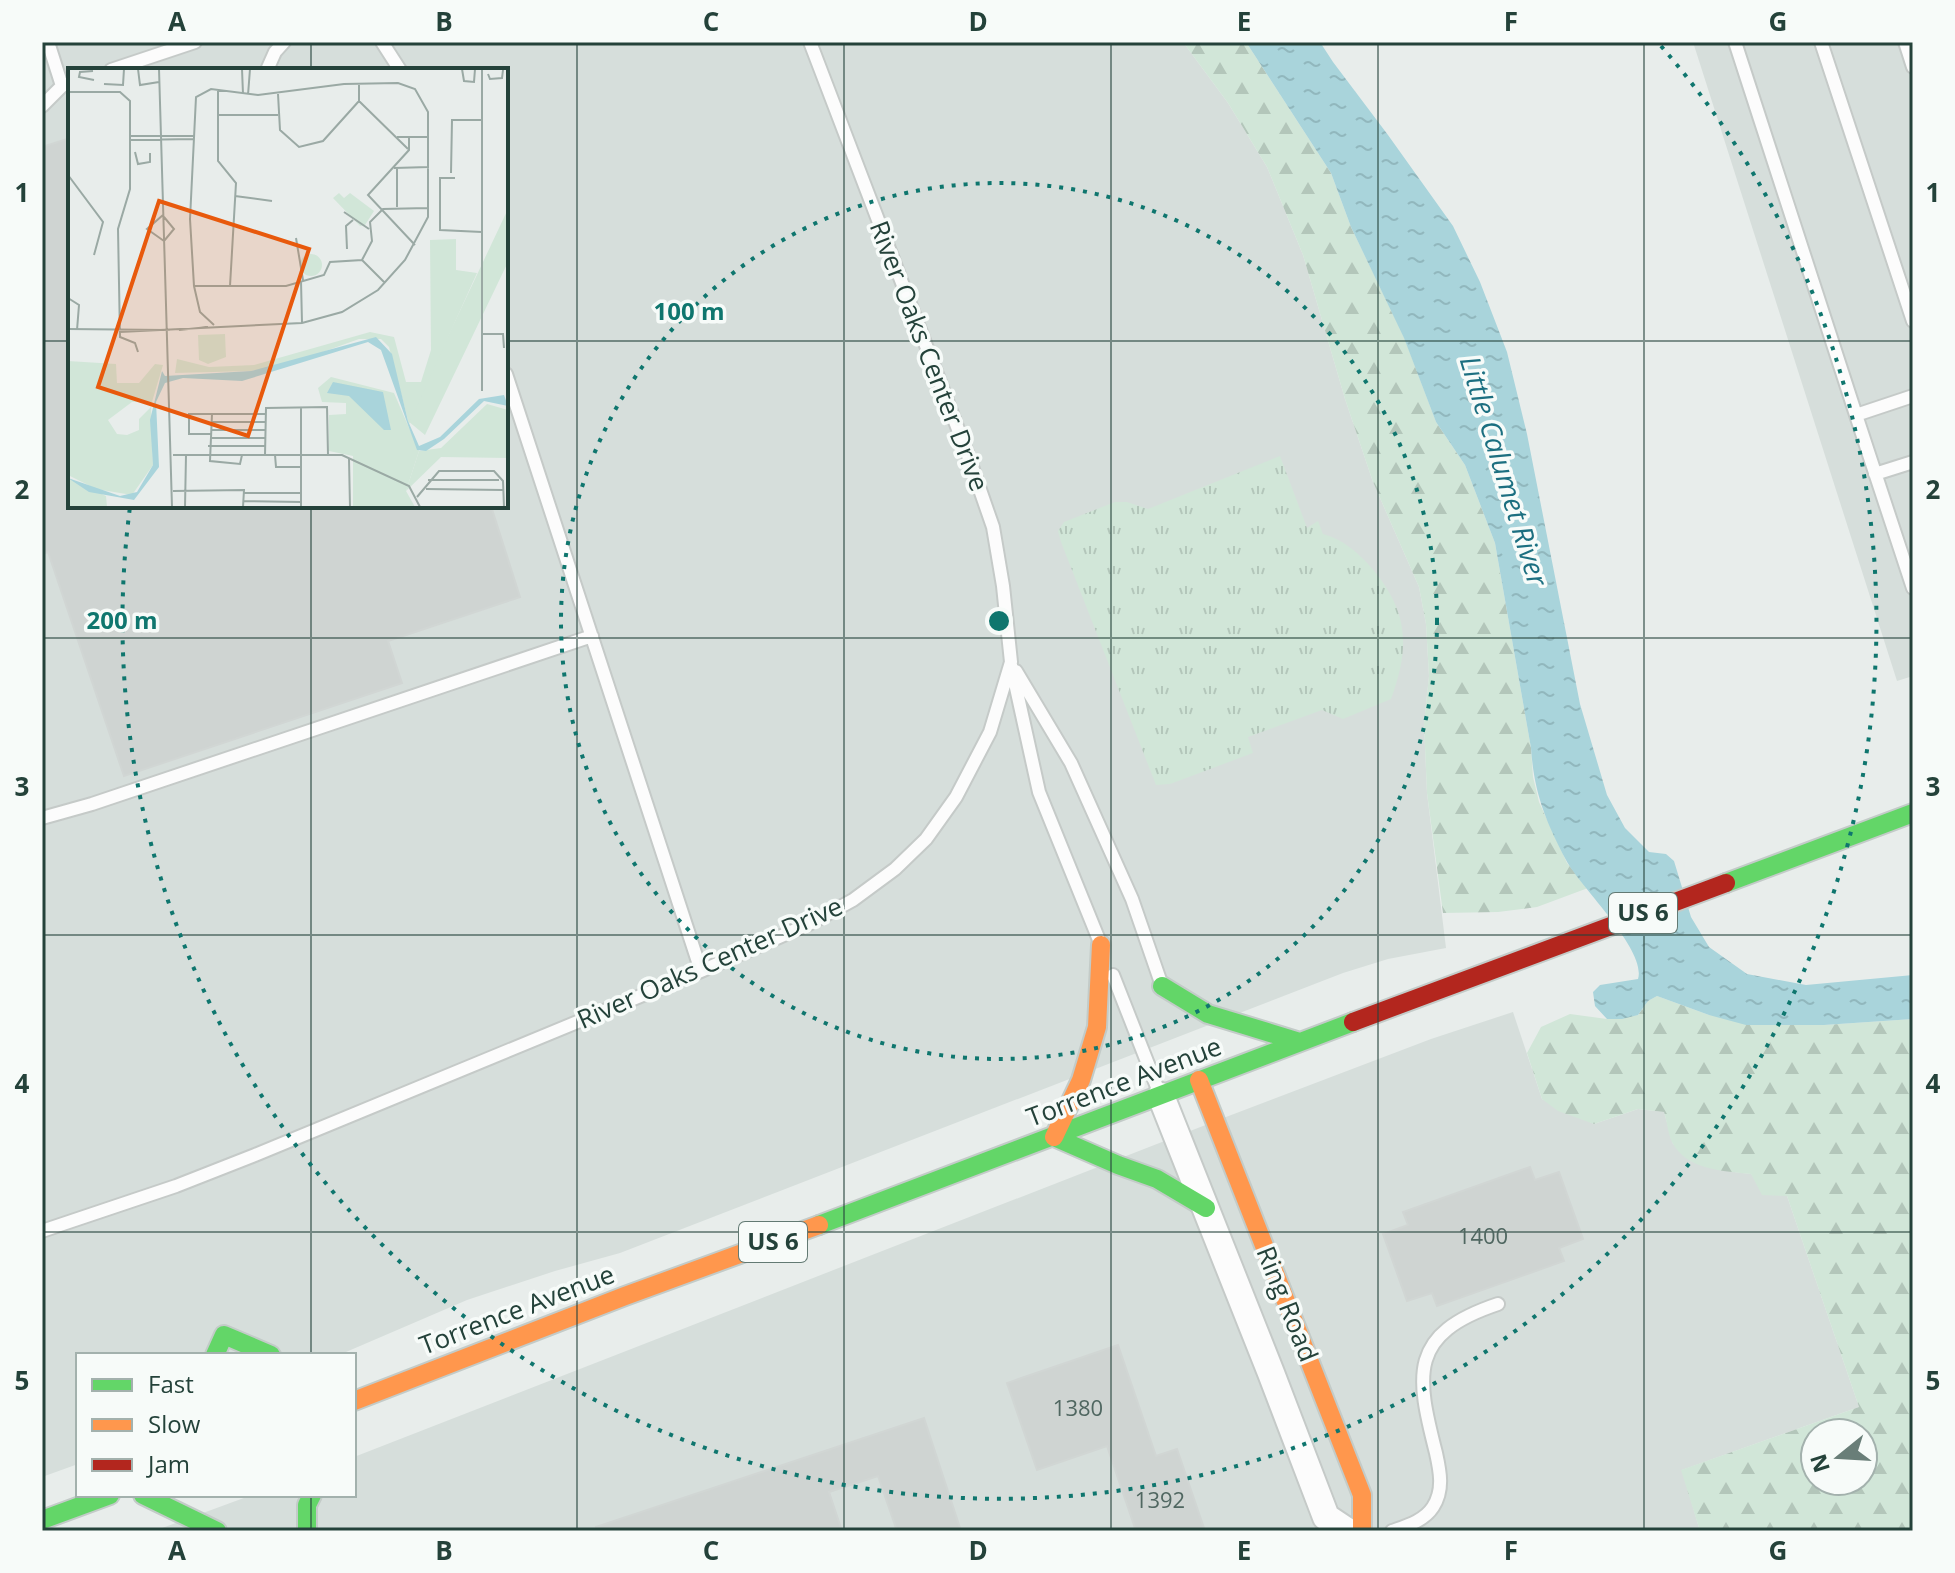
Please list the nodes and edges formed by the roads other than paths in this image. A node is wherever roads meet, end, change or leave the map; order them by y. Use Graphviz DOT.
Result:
graph roads {
  1 [pos="48,42"];
  2 [pos="195,42"];
  3 [pos="284,42"];
  4 [pos="382,42"];
  5 [pos="810,42"];
  6 [pos="1735,42"];
  7 [pos="1821,42"];
  8 [pos="1905,42"];
  9 [pos="1913,67"];
  10 [pos="117,68"];
  11 [pos="268,68"];
  12 [pos="399,68"];
  13 [pos="66,85"];
  14 [pos="42,106"];
  15 [pos="1913,321"];
  16 [pos="508,380"];
  17 [pos="1913,396"];
  18 [pos="1856,415"];
  19 [pos="1913,462"];
  20 [pos="1875,474"];
  21 [pos="1908,554"];
  22 [pos="1913,588"];
  23 [pos="592,636"];
  24 [pos="1011,662"];
  25 [pos="1913,813"];
  26 [pos="42,818"];
  27 [pos="1101,945"];
  28 [pos="701,971"];
  29 [pos="1162,986"];
  30 [pos="1300,1042"];
  31 [pos="1199,1080"];
  32 [pos="1161,1096"];
  33 [pos="1054,1137"];
  34 [pos="1206,1208"];
  35 [pos="42,1231"];
  36 [pos="1498,1304"];
  37 [pos="216,1353"];
  38 [pos="266,1353"];
  39 [pos="358,1396"];
  40 [pos="105,1497"];
  41 [pos="147,1497"];
  42 [pos="311,1497"];
  43 [pos="42,1520"];
  44 [pos="217,1531"];
  45 [pos="307,1531"];
  46 [pos="1347,1531"];
  47 [pos="1362,1531"];
  48 [pos="1392,1531"];
  1 -- 13 [label="lane"];
  2 -- 10 [label="lane"];
  3 -- 11 [label="lane"];
  4 -- 12 [label="lane"];
  5 -- 24 [label="lane, River Oaks Center Drive"];
  6 -- 18 [label="lane"];
  7 -- 15 [label="lane"];
  8 -- 9 [label="lane"];
  13 -- 14 [label="lane"];
  16 -- 23 [label="lane"];
  17 -- 18 [label="lane"];
  18 -- 20 [label="lane"];
  19 -- 20 [label="lane"];
  20 -- 21 [label="lane"];
  21 -- 22 [label="lane"];
  23 -- 26 [label="lane"];
  23 -- 28 [label="lane"];
  24 -- 27 [label="lane"];
  24 -- 28 [label="lane, River Oaks Center Drive"];
  24 -- 29 [label="lane"];
  25 -- 30 [label="main road, Torrence Avenue / US 6"];
  27 -- 32 [label="lane"];
  27 -- 33 [label="main road"];
  28 -- 35 [label="lane, River Oaks Center Drive"];
  29 -- 30 [label="main road"];
  30 -- 31 [label="main road, Torrence Avenue / US 6"];
  31 -- 32 [label="main road, Torrence Avenue / US 6"];
  31 -- 47 [label="main road, Ring Road"];
  32 -- 33 [label="main road, Torrence Avenue / US 6"];
  32 -- 34 [label="street, Ring Road"];
  33 -- 34 [label="main road"];
  33 -- 39 [label="main road, Torrence Avenue / US 6"];
  34 -- 46 [label="street, Ring Road"];
  36 -- 48 [label="lane"];
  37 -- 38 [label="main road"];
  40 -- 43 [label="main road"];
  41 -- 44 [label="main road"];
  42 -- 45 [label="main road"];
}
